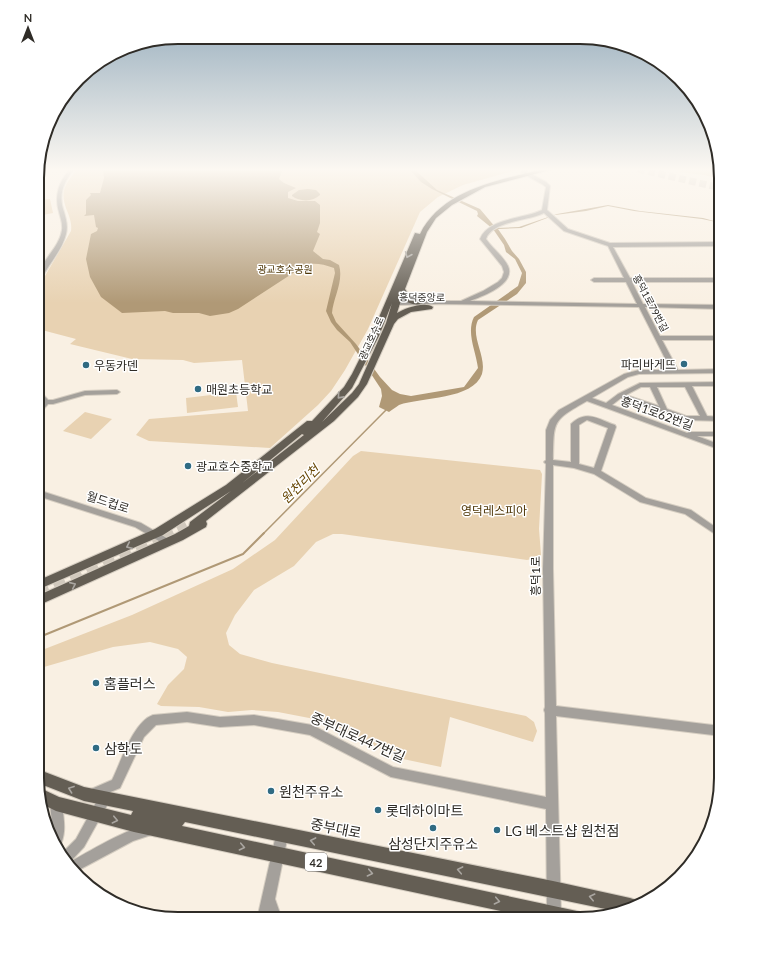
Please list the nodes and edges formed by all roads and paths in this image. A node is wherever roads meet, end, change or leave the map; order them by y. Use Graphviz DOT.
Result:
graph roads {
  1 [pos="62,214"];
  2 [pos="432,214"];
  3 [pos="437,214"];
  4 [pos="539,214"];
  5 [pos="548,214"];
  6 [pos="714,244"];
  7 [pos="610,245"];
  8 [pos="44,266"];
  9 [pos="594,280"];
  10 [pos="627,280"];
  11 [pos="714,280"];
  12 [pos="402,289"];
  13 [pos="487,291"];
  14 [pos="421,302"];
  15 [pos="456,302"];
  16 [pos="396,305"];
  17 [pos="386,306"];
  18 [pos="481,306"];
  19 [pos="641,306"];
  20 [pos="429,307"];
  21 [pos="714,307"];
  22 [pos="390,323"];
  23 [pos="658,338"];
  24 [pos="714,338"];
  25 [pos="676,371"];
  26 [pos="714,371"];
  27 [pos="714,383"];
  28 [pos="652,384"];
  29 [pos="687,384"];
  30 [pos="117,392"];
  31 [pos="620,395"];
  32 [pos="586,398"];
  33 [pos="44,400"];
  34 [pos="46,402"];
  35 [pos="607,406"];
  36 [pos="664,410"];
  37 [pos="326,417"];
  38 [pos="705,419"];
  39 [pos="714,419"];
  40 [pos="683,434"];
  41 [pos="714,435"];
  42 [pos="714,437"];
  43 [pos="705,442"];
  44 [pos="714,445"];
  45 [pos="548,462"];
  46 [pos="576,465"];
  47 [pos="596,472"];
  48 [pos="44,495"];
  49 [pos="191,523"];
  50 [pos="714,530"];
  51 [pos="154,535"];
  52 [pos="167,542"];
  53 [pos="44,583"];
  54 [pos="44,598"];
  55 [pos="549,710"];
  56 [pos="714,730"];
  57 [pos="44,778"];
  58 [pos="116,784"];
  59 [pos="98,797"];
  60 [pos="46,798"];
  61 [pos="123,802"];
  62 [pos="56,804"];
  63 [pos="552,804"];
  64 [pos="96,816"];
  65 [pos="196,817"];
  66 [pos="134,824"];
  67 [pos="154,829"];
  68 [pos="282,835"];
  69 [pos="58,836"];
  70 [pos="69,854"];
  71 [pos="276,854"];
  72 [pos="76,865"];
  73 [pos="553,889"];
  74 [pos="269,901"];
  75 [pos="624,905"];
  76 [pos="265,912"];
  77 [pos="273,912"];
  78 [pos="549,912"];
  79 [pos="554,912"];
  1 -- 8 [label="street"];
  2 -- 17 [label="main road, 광교호수로, one-way"];
  3 -- 12 [label="main road, 광교호수로"];
  4 -- 13 [label="street"];
  5 -- 7 [label="street"];
  6 -- 7 [label="street"];
  7 -- 10 [label="street, 흥덕1로79번길"];
  9 -- 10 [label="street"];
  10 -- 11 [label="street"];
  10 -- 19 [label="street, 흥덕1로79번길"];
  12 -- 14 [label="main road"];
  12 -- 16 [label="main road, 광교호수로"];
  13 -- 15 [label="street"];
  13 -- 18 [label="street"];
  14 -- 15 [label="street, 흥덕중앙로"];
  14 -- 16 [label="street, 흥덕중앙로"];
  15 -- 18 [label="street, 흥덕중앙로"];
  16 -- 17 [label="street, 흥덕중앙로"];
  16 -- 20 [label="street, 흥덕중앙로"];
  16 -- 22 [label="main road, 광교호수로"];
  17 -- 37 [label="main road, 광교호수로, one-way"];
  18 -- 19 [label="street, 흥덕중앙로"];
  18 -- 20 [label="street, 흥덕중앙로"];
  19 -- 21 [label="street, 흥덕중앙로"];
  19 -- 23 [label="street, 흥덕1로79번길"];
  20 -- 22 [label="main road"];
  22 -- 37 [label="main road, 광교호수로"];
  23 -- 24 [label="street"];
  23 -- 25 [label="street, 흥덕1로79번길"];
  25 -- 26 [label="street, 흥덕1로"];
  25 -- 32 [label="street, 흥덕1로"];
  27 -- 29 [label="street"];
  28 -- 29 [label="street"];
  28 -- 31 [label="street"];
  28 -- 36 [label="street"];
  29 -- 38 [label="street"];
  30 -- 34 [label="street"];
  31 -- 35 [label="street"];
  31 -- 36 [label="street"];
  32 -- 35 [label="street, 흥덕1로62번길"];
  32 -- 45 [label="street, 흥덕1로"];
  33 -- 34 [label="street"];
  35 -- 40 [label="street, 흥덕1로62번길"];
  36 -- 38 [label="street"];
  37 -- 49 [label="main road, 광교호수로"];
  37 -- 51 [label="main road"];
  37 -- 52 [label="main road"];
  38 -- 39 [label="street"];
  40 -- 41 [label="street"];
  40 -- 43 [label="street, 흥덕1로62번길"];
  42 -- 43 [label="street"];
  43 -- 44 [label="street, 흥덕1로62번길"];
  45 -- 46 [label="street"];
  45 -- 55 [label="street, 흥덕1로"];
  46 -- 47 [label="street"];
  46 -- 47 [label="street"];
  47 -- 50 [label="street"];
  48 -- 51 [label="street, 월드컵로"];
  51 -- 52 [label="street, 월드컵로"];
  51 -- 53 [label="main road, one-way"];
  54 -- 52 [label="main road, one-way"];
  55 -- 56 [label="street"];
  55 -- 63 [label="street, 흥덕1로"];
  59 -- 57 [label="main road, 중부대로 / 42, one-way"];
  58 -- 59 [label="street"];
  58 -- 61 [label="street"];
  58 -- 63 [label="street, 중부대로447번길"];
  59 -- 61 [label="main road, 중부대로 / 42"];
  59 -- 64 [label="street"];
  60 -- 62 [label="main road, 42"];
  61 -- 65 [label="main road, 중부대로 / 42"];
  62 -- 64 [label="main road, 42"];
  62 -- 69 [label="street"];
  63 -- 73 [label="street, 흥덕1로"];
  64 -- 66 [label="main road, 42, one-way"];
  64 -- 70 [label="street"];
  65 -- 66 [label="main road"];
  65 -- 68 [label="main road, 중부대로 / 42"];
  66 -- 67 [label="main road, 42"];
  67 -- 71 [label="main road, 42, one-way"];
  67 -- 72 [label="street"];
  68 -- 71 [label="street"];
  73 -- 68 [label="main road, 중부대로 / 42, one-way"];
  71 -- 74 [label="street"];
  71 -- 78 [label="main road, 42, one-way"];
  75 -- 73 [label="main road, 중부대로 / 42, one-way"];
  73 -- 79 [label="street, 흥덕1로"];
  74 -- 76 [label="street"];
  74 -- 77 [label="street"];
}
